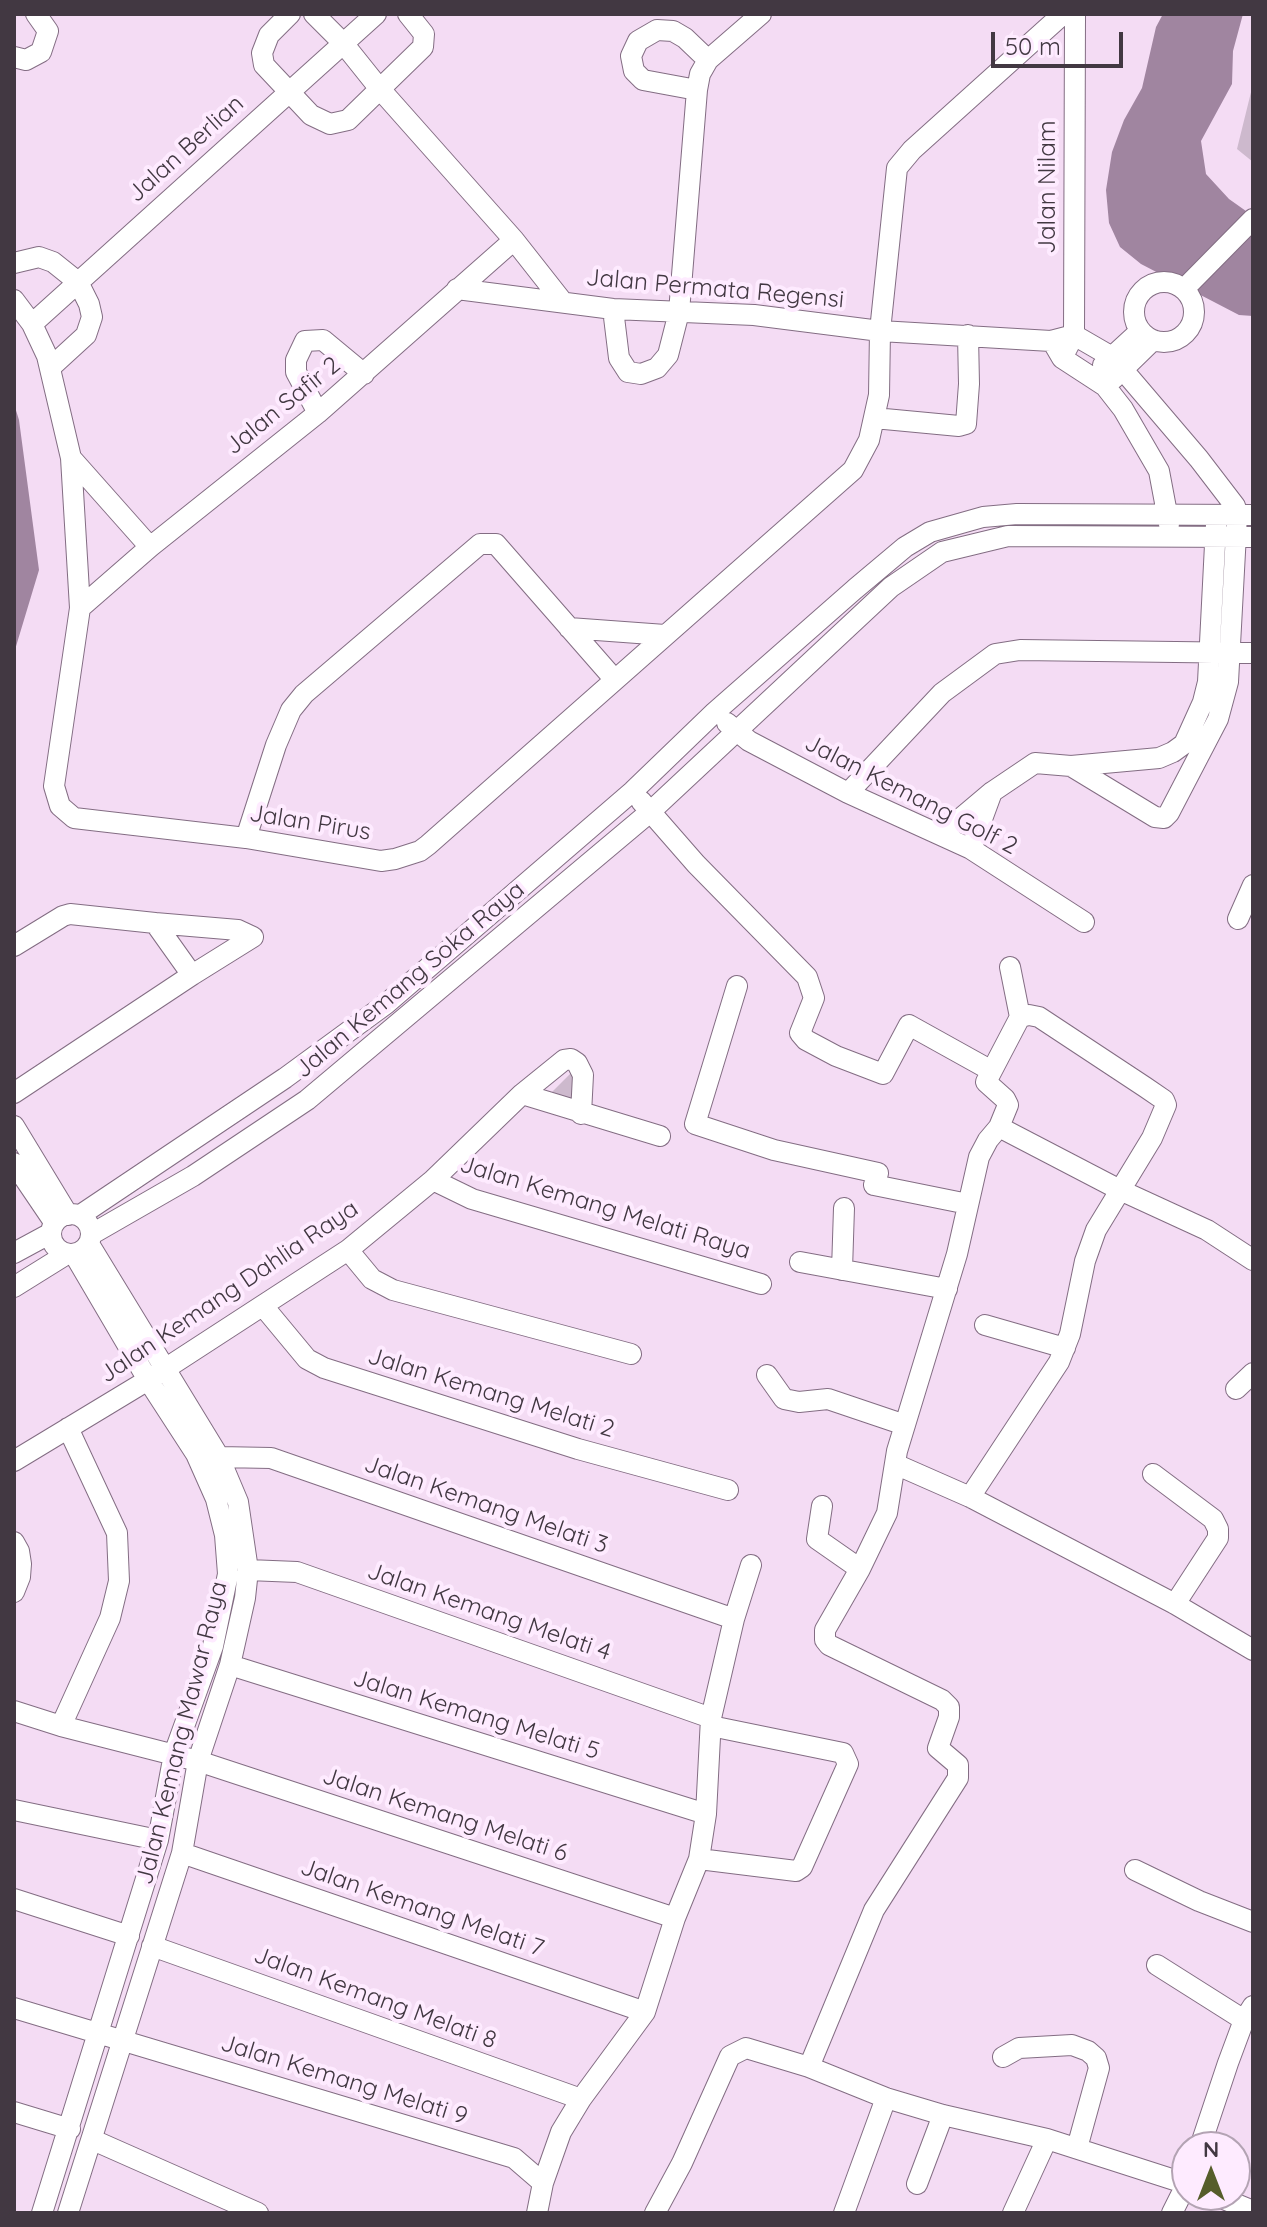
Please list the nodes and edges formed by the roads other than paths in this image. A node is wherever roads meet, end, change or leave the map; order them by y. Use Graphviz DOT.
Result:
graph roads {
  1 [pos="36,14"];
  2 [pos="290,14"];
  3 [pos="314,14"];
  4 [pos="376,14"];
  5 [pos="408,14"];
  6 [pos="761,14"];
  7 [pos="1063,14"];
  8 [pos="1075,14"];
  9 [pos="343,43"];
  10 [pos="14,57"];
  11 [pos="708,60"];
  12 [pos="379,88"];
  13 [pos="697,90"];
  14 [pos="288,91"];
  15 [pos="1253,219"];
  16 [pos="514,240"];
  17 [pos="14,263"];
  18 [pos="78,282"];
  19 [pos="1189,283"];
  20 [pos="457,289"];
  21 [pos="14,300"];
  22 [pos="562,301"];
  23 [pos="613,309"];
  24 [pos="679,312"];
  25 [pos="32,324"];
  26 [pos="880,331"];
  27 [pos="968,335"];
  28 [pos="1074,335"];
  29 [pos="1146,335"];
  30 [pos="1057,349"];
  31 [pos="1117,363"];
  32 [pos="50,368"];
  33 [pos="364,374"];
  34 [pos="1099,381"];
  35 [pos="318,413"];
  36 [pos="874,418"];
  37 [pos="71,458"];
  38 [pos="1074,514"];
  39 [pos="1169,514"];
  40 [pos="1236,515"];
  41 [pos="1073,536"];
  42 [pos="1170,536"];
  43 [pos="1244,536"];
  44 [pos="1215,537"];
  45 [pos="150,547"];
  46 [pos="80,608"];
  47 [pos="569,628"];
  48 [pos="665,635"];
  49 [pos="1220,653"];
  50 [pos="1253,653"];
  51 [pos="615,680"];
  52 [pos="715,712"];
  53 [pos="737,731"];
  54 [pos="1173,752"];
  55 [pos="1071,766"];
  56 [pos="1194,766"];
  57 [pos="633,791"];
  58 [pos="992,792"];
  59 [pos="848,793"];
  60 [pos="650,812"];
  61 [pos="941,835"];
  62 [pos="246,838"];
  63 [pos="971,849"];
  64 [pos="1253,885"];
  65 [pos="1238,919"];
  66 [pos="1084,922"];
  67 [pos="155,923"];
  68 [pos="14,946"];
  69 [pos="1010,967"];
  70 [pos="192,975"];
  71 [pos="737,986"];
  72 [pos="1020,1017"];
  73 [pos="990,1070"];
  74 [pos="14,1093"];
  75 [pos="522,1094"];
  76 [pos="581,1114"];
  77 [pos="14,1126"];
  78 [pos="999,1127"];
  79 [pos="660,1136"];
  80 [pos="14,1163"];
  81 [pos="433,1180"];
  82 [pos="1120,1190"];
  83 [pos="968,1204"];
  84 [pos="844,1208"];
  85 [pos="63,1222"];
  86 [pos="80,1247"];
  87 [pos="348,1250"];
  88 [pos="14,1253"];
  89 [pos="1253,1260"];
  90 [pos="800,1262"];
  91 [pos="842,1270"];
  92 [pos="761,1284"];
  93 [pos="14,1287"];
  94 [pos="947,1289"];
  95 [pos="263,1306"];
  96 [pos="985,1325"];
  97 [pos="1065,1348"];
  98 [pos="631,1354"];
  99 [pos="1253,1373"];
  100 [pos="156,1374"];
  101 [pos="767,1375"];
  102 [pos="1236,1389"];
  103 [pos="905,1425"];
  104 [pos="68,1428"];
  105 [pos="219,1457"];
  106 [pos="14,1461"];
  107 [pos="895,1464"];
  108 [pos="1153,1474"];
  109 [pos="728,1490"];
  110 [pos="970,1497"];
  111 [pos="822,1506"];
  112 [pos="14,1542"];
  113 [pos="751,1565"];
  114 [pos="860,1569"];
  115 [pos="248,1570"];
  116 [pos="14,1592"];
  117 [pos="1175,1604"];
  118 [pos="734,1619"];
  119 [pos="1253,1650"];
  120 [pos="230,1665"];
  121 [pos="14,1711"];
  122 [pos="711,1722"];
  123 [pos="61,1726"];
  124 [pos="174,1754"];
  125 [pos="198,1761"];
  126 [pos="14,1810"];
  127 [pos="706,1814"];
  128 [pos="158,1840"];
  129 [pos="182,1853"];
  130 [pos="699,1859"];
  131 [pos="1135,1870"];
  132 [pos="14,1899"];
  133 [pos="675,1918"];
  134 [pos="1253,1922"];
  135 [pos="129,1936"];
  136 [pos="152,1946"];
  137 [pos="1157,1965"];
  138 [pos="14,2008"];
  139 [pos="645,2012"];
  140 [pos="1248,2013"];
  141 [pos="100,2033"];
  142 [pos="122,2041"];
  143 [pos="1003,2057"];
  144 [pos="809,2067"];
  145 [pos="886,2098"];
  146 [pos="581,2099"];
  147 [pos="14,2112"];
  148 [pos="943,2115"];
  149 [pos="70,2129"];
  150 [pos="1206,2131"];
  151 [pos="1047,2139"];
  152 [pos="93,2140"];
  153 [pos="1077,2148"];
  154 [pos="1171,2179"];
  155 [pos="543,2183"];
  156 [pos="917,2184"];
  157 [pos="42,2213"];
  158 [pos="68,2213"];
  159 [pos="258,2213"];
  160 [pos="537,2213"];
  161 [pos="655,2213"];
  162 [pos="844,2213"];
  163 [pos="1013,2213"];
  1 -- 10 [label="street"];
  2 -- 14 [label="street"];
  3 -- 9 [label="street, Jalan Permata Regensi"];
  4 -- 9 [label="street, Jalan Berlian"];
  5 -- 12 [label="street"];
  6 -- 11 [label="street"];
  7 -- 26 [label="street, Jalan Pirus"];
  8 -- 28 [label="street, Jalan Nilam"];
  9 -- 12 [label="street, Jalan Permata Regensi"];
  9 -- 14 [label="street, Jalan Berlian"];
  11 -- 13 [label="street"];
  11 -- 13 [label="street"];
  12 -- 14 [label="street"];
  12 -- 16 [label="street, Jalan Permata Regensi"];
  13 -- 24 [label="street"];
  14 -- 18 [label="street, Jalan Berlian"];
  15 -- 19 [label="street"];
  16 -- 20 [label="street, Jalan Safir 2"];
  16 -- 22 [label="street, Jalan Permata Regensi"];
  17 -- 18 [label="street"];
  18 -- 25 [label="street, Jalan Berlian"];
  18 -- 32 [label="street"];
  19 -- 29 [label="street"];
  19 -- 29 [label="street"];
  20 -- 22 [label="street"];
  20 -- 33 [label="street, Jalan Safir 2"];
  21 -- 25 [label="street, Jalan Pirus"];
  22 -- 23 [label="street, Jalan Permata Regensi"];
  23 -- 24 [label="street, Jalan Permata Regensi"];
  23 -- 24 [label="street"];
  24 -- 26 [label="street, Jalan Permata Regensi"];
  25 -- 32 [label="street, Jalan Pirus"];
  26 -- 27 [label="street, Jalan Permata Regensi"];
  26 -- 36 [label="street, Jalan Pirus"];
  27 -- 30 [label="street, Jalan Permata Regensi"];
  27 -- 36 [label="street"];
  28 -- 30 [label="street, Jalan Nilam"];
  28 -- 31 [label="street"];
  29 -- 31 [label="street"];
  30 -- 34 [label="street"];
  31 -- 34 [label="street"];
  31 -- 40 [label="street"];
  32 -- 37 [label="street, Jalan Pirus"];
  33 -- 35 [label="street, Jalan Safir 2"];
  33 -- 35 [label="street"];
  34 -- 39 [label="street"];
  35 -- 45 [label="street, Jalan Safir 2"];
  36 -- 48 [label="street, Jalan Pirus"];
  37 -- 45 [label="street"];
  37 -- 46 [label="street, Jalan Pirus"];
  38 -- 39 [label="street, Jalan Kemang Soka Raya"];
  38 -- 41 [label="street"];
  38 -- 52 [label="street, Jalan Kemang Soka Raya"];
  39 -- 40 [label="street, Jalan Kemang Soka Raya"];
  39 -- 42 [label="street"];
  40 -- 43 [label="street"];
  40 -- 44 [label="street"];
  41 -- 42 [label="street, Jalan Kemang Soka Raya"];
  41 -- 53 [label="street, Jalan Kemang Soka Raya"];
  42 -- 44 [label="street, Jalan Kemang Soka Raya"];
  43 -- 44 [label="street, Jalan Kemang Soka Raya"];
  43 -- 49 [label="street"];
  44 -- 49 [label="street"];
  45 -- 46 [label="street, Jalan Safir 2"];
  46 -- 62 [label="street, Jalan Pirus"];
  47 -- 48 [label="street"];
  47 -- 51 [label="street"];
  47 -- 62 [label="street"];
  48 -- 51 [label="street, Jalan Pirus"];
  49 -- 50 [label="street"];
  49 -- 54 [label="street"];
  49 -- 56 [label="street"];
  49 -- 59 [label="street"];
  51 -- 62 [label="street, Jalan Pirus"];
  52 -- 53 [label="street, Jalan Kemang Golf 2"];
  52 -- 57 [label="street, Jalan Kemang Soka Raya"];
  53 -- 59 [label="street, Jalan Kemang Golf 2"];
  53 -- 60 [label="street, Jalan Kemang Soka Raya"];
  54 -- 55 [label="street"];
  54 -- 56 [label="street"];
  55 -- 56 [label="street"];
  55 -- 58 [label="street"];
  57 -- 60 [label="street"];
  57 -- 85 [label="street, Jalan Kemang Soka Raya"];
  58 -- 61 [label="street"];
  58 -- 63 [label="street"];
  59 -- 61 [label="street, Jalan Kemang Golf 2"];
  60 -- 73 [label="street"];
  60 -- 86 [label="street, Jalan Kemang Soka Raya"];
  61 -- 63 [label="street, Jalan Kemang Golf 2"];
  63 -- 66 [label="street, Jalan Kemang Golf 2"];
  64 -- 65 [label="street"];
  67 -- 68 [label="street"];
  67 -- 70 [label="street"];
  67 -- 70 [label="street"];
  69 -- 72 [label="street"];
  70 -- 74 [label="street"];
  71 -- 83 [label="street"];
  72 -- 73 [label="street"];
  72 -- 82 [label="street"];
  73 -- 78 [label="street"];
  75 -- 76 [label="street"];
  75 -- 76 [label="street, Jalan Kemang Dahlia Raya"];
  75 -- 81 [label="street, Jalan Kemang Dahlia Raya"];
  76 -- 79 [label="street"];
  77 -- 85 [label="street"];
  78 -- 82 [label="street"];
  78 -- 83 [label="street"];
  80 -- 85 [label="street"];
  81 -- 87 [label="street, Jalan Kemang Dahlia Raya"];
  81 -- 92 [label="street, Jalan Kemang Melati Raya"];
  82 -- 89 [label="street"];
  82 -- 97 [label="street"];
  83 -- 94 [label="street"];
  84 -- 91 [label="street"];
  85 -- 86 [label="street"];
  85 -- 86 [label="street"];
  85 -- 88 [label="street, Jalan Kemang Soka Raya"];
  86 -- 93 [label="street, Jalan Kemang Soka Raya"];
  86 -- 100 [label="street, Jalan Kemang Mawar Raya"];
  87 -- 95 [label="street, Jalan Kemang Dahlia Raya"];
  87 -- 98 [label="street"];
  90 -- 91 [label="street"];
  91 -- 94 [label="street"];
  94 -- 103 [label="street"];
  95 -- 100 [label="street, Jalan Kemang Dahlia Raya"];
  95 -- 109 [label="street, Jalan Kemang Melati 2"];
  96 -- 97 [label="street"];
  97 -- 110 [label="street"];
  99 -- 102 [label="street"];
  100 -- 104 [label="street, Jalan Kemang Dahlia Raya"];
  100 -- 105 [label="street, Jalan Kemang Mawar Raya"];
  100 -- 124 [label="street, Jalan Kemang Mawar Raya"];
  101 -- 103 [label="street"];
  103 -- 107 [label="street"];
  104 -- 106 [label="street, Jalan Kemang Dahlia Raya"];
  104 -- 123 [label="street"];
  105 -- 115 [label="street, Jalan Kemang Mawar Raya"];
  105 -- 118 [label="street, Jalan Kemang Melati 3"];
  107 -- 110 [label="street"];
  107 -- 114 [label="street"];
  108 -- 117 [label="street"];
  110 -- 117 [label="street"];
  111 -- 114 [label="street"];
  112 -- 116 [label="street"];
  113 -- 118 [label="street"];
  114 -- 144 [label="street"];
  115 -- 120 [label="street, Jalan Kemang Mawar Raya"];
  115 -- 122 [label="street, Jalan Kemang Melati 4"];
  117 -- 119 [label="street"];
  118 -- 122 [label="street"];
  120 -- 125 [label="street, Jalan Kemang Mawar Raya"];
  120 -- 127 [label="street, Jalan Kemang Melati 5"];
  121 -- 123 [label="street, Jalan Kemang Melati 6"];
  122 -- 127 [label="street"];
  122 -- 130 [label="street, Jalan Kemang Melati 4"];
  123 -- 124 [label="street, Jalan Kemang Melati 6"];
  124 -- 125 [label="street, Jalan Kemang Melati 6"];
  124 -- 128 [label="street, Jalan Kemang Mawar Raya"];
  125 -- 129 [label="street, Jalan Kemang Mawar Raya"];
  125 -- 133 [label="street, Jalan Kemang Melati 6"];
  126 -- 128 [label="street"];
  127 -- 130 [label="street"];
  128 -- 135 [label="street, Jalan Kemang Mawar Raya"];
  129 -- 136 [label="street, Jalan Kemang Mawar Raya"];
  129 -- 139 [label="street, Jalan Kemang Melati 7"];
  130 -- 133 [label="street"];
  131 -- 134 [label="street"];
  132 -- 135 [label="street"];
  133 -- 139 [label="street"];
  135 -- 141 [label="street, Jalan Kemang Mawar Raya"];
  136 -- 142 [label="street, Jalan Kemang Mawar Raya"];
  136 -- 146 [label="street, Jalan Kemang Melati 8"];
  137 -- 140 [label="street"];
  138 -- 141 [label="street, Jalan Kemang Melati 9"];
  139 -- 146 [label="street"];
  140 -- 150 [label="street"];
  141 -- 142 [label="street, Jalan Kemang Melati 9"];
  141 -- 149 [label="street, Jalan Kemang Mawar Raya"];
  142 -- 152 [label="street, Jalan Kemang Mawar Raya"];
  142 -- 155 [label="street, Jalan Kemang Melati 9"];
  143 -- 153 [label="street"];
  144 -- 145 [label="street"];
  144 -- 161 [label="street"];
  145 -- 148 [label="street"];
  145 -- 162 [label="street"];
  146 -- 155 [label="street"];
  147 -- 149 [label="street"];
  148 -- 151 [label="street"];
  148 -- 156 [label="street"];
  149 -- 157 [label="street, Jalan Kemang Mawar Raya"];
  151 -- 153 [label="street"];
  151 -- 163 [label="street"];
  152 -- 158 [label="street, Jalan Kemang Mawar Raya"];
  152 -- 159 [label="street"];
  153 -- 154 [label="street"];
  155 -- 160 [label="street"];
}
